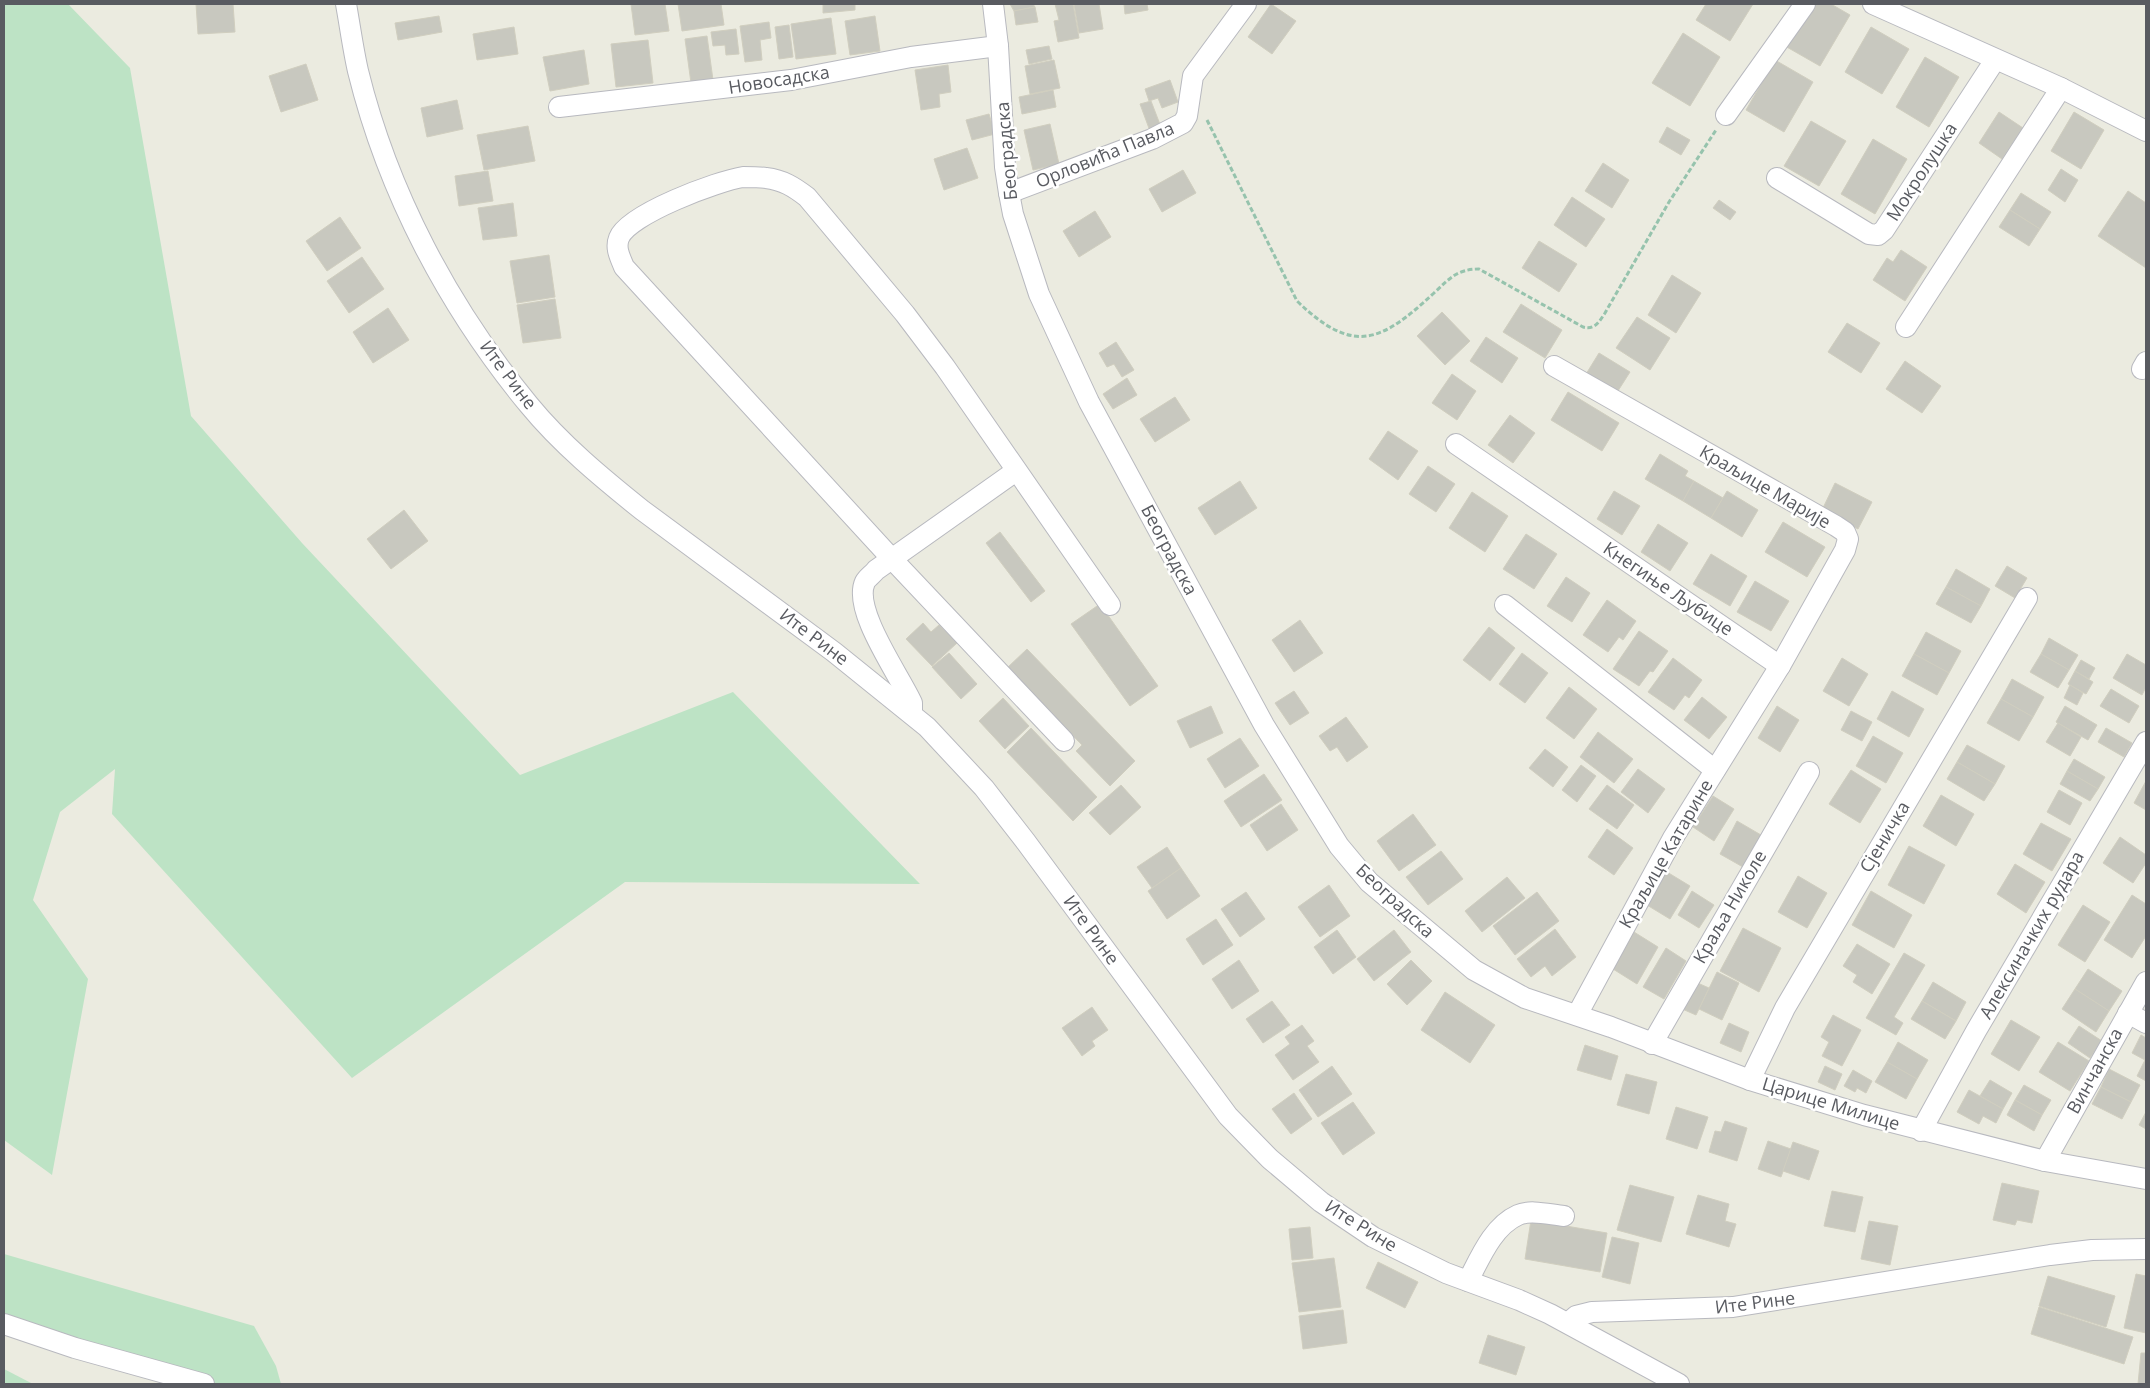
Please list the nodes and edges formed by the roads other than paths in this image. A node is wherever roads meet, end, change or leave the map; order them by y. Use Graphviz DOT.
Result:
graph roads {
  1 [pos="346,4"];
  2 [pos="993,4"];
  3 [pos="1246,4"];
  4 [pos="1805,4"];
  5 [pos="1873,4"];
  6 [pos="998,46"];
  7 [pos="1995,60"];
  8 [pos="2061,88"];
  9 [pos="558,107"];
  10 [pos="1726,115"];
  11 [pos="2146,131"];
  12 [pos="1778,178"];
  13 [pos="1009,193"];
  14 [pos="1906,327"];
  15 [pos="1554,366"];
  16 [pos="1456,444"];
  17 [pos="1016,471"];
  18 [pos="892,559"];
  19 [pos="2027,598"];
  20 [pos="1110,605"];
  21 [pos="1505,605"];
  22 [pos="1780,666"];
  23 [pos="912,714"];
  24 [pos="1064,741"];
  25 [pos="2146,742"];
  26 [pos="1715,770"];
  27 [pos="1809,772"];
  28 [pos="2146,982"];
  29 [pos="1525,998"];
  30 [pos="2128,1013"];
  31 [pos="1577,1015"];
  32 [pos="2146,1023"];
  33 [pos="1652,1044"];
  34 [pos="1750,1080"];
  35 [pos="1921,1131"];
  36 [pos="2045,1161"];
  37 [pos="2146,1179"];
  38 [pos="1564,1216"];
  39 [pos="2146,1249"];
  40 [pos="1468,1281"];
  41 [pos="1568,1323"];
  42 [pos="4,1324"];
  43 [pos="204,1384"];
  44 [pos="1679,1384"];
  1 -- 23 [label="street, Ите Рине"];
  2 -- 6 [label="street, Београдска"];
  3 -- 13 [label="street, Орловића Павла"];
  4 -- 10 [label="street"];
  5 -- 7 [label="street"];
  6 -- 9 [label="street, Новосадска"];
  6 -- 13 [label="street, Београдска"];
  7 -- 8 [label="street"];
  7 -- 12 [label="street, Мокролушка"];
  8 -- 11 [label="street"];
  8 -- 14 [label="street"];
  13 -- 29 [label="street, Београдска"];
  15 -- 22 [label="street, Краљице Марије"];
  16 -- 22 [label="street, Кнегиње Љубице"];
  17 -- 18 [label="street"];
  17 -- 18 [label="street"];
  17 -- 20 [label="street"];
  18 -- 23 [label="street"];
  18 -- 24 [label="street"];
  19 -- 34 [label="street, Сјеничка"];
  21 -- 26 [label="street, Краљице Катарине"];
  22 -- 26 [label="street"];
  23 -- 40 [label="street, Ите Рине"];
  25 -- 35 [label="street, Алексиначких рудара"];
  26 -- 31 [label="street, Краљице Катарине"];
  27 -- 33 [label="street, Краља Николе"];
  28 -- 30 [label="street, Винчанска"];
  29 -- 31 [label="street, Царице Милице"];
  30 -- 32 [label="street"];
  30 -- 36 [label="street, Винчанска"];
  31 -- 33 [label="street, Царице Милице"];
  33 -- 34 [label="street, Царице Милице"];
  34 -- 35 [label="street, Царице Милице"];
  35 -- 36 [label="street, Царице Милице"];
  36 -- 37 [label="street, Царице Милице"];
  38 -- 40 [label="street"];
  39 -- 41 [label="street, Ите Рине"];
  40 -- 41 [label="street, Ите Рине"];
  41 -- 44 [label="street"];
  42 -- 43 [label="street"];
}
